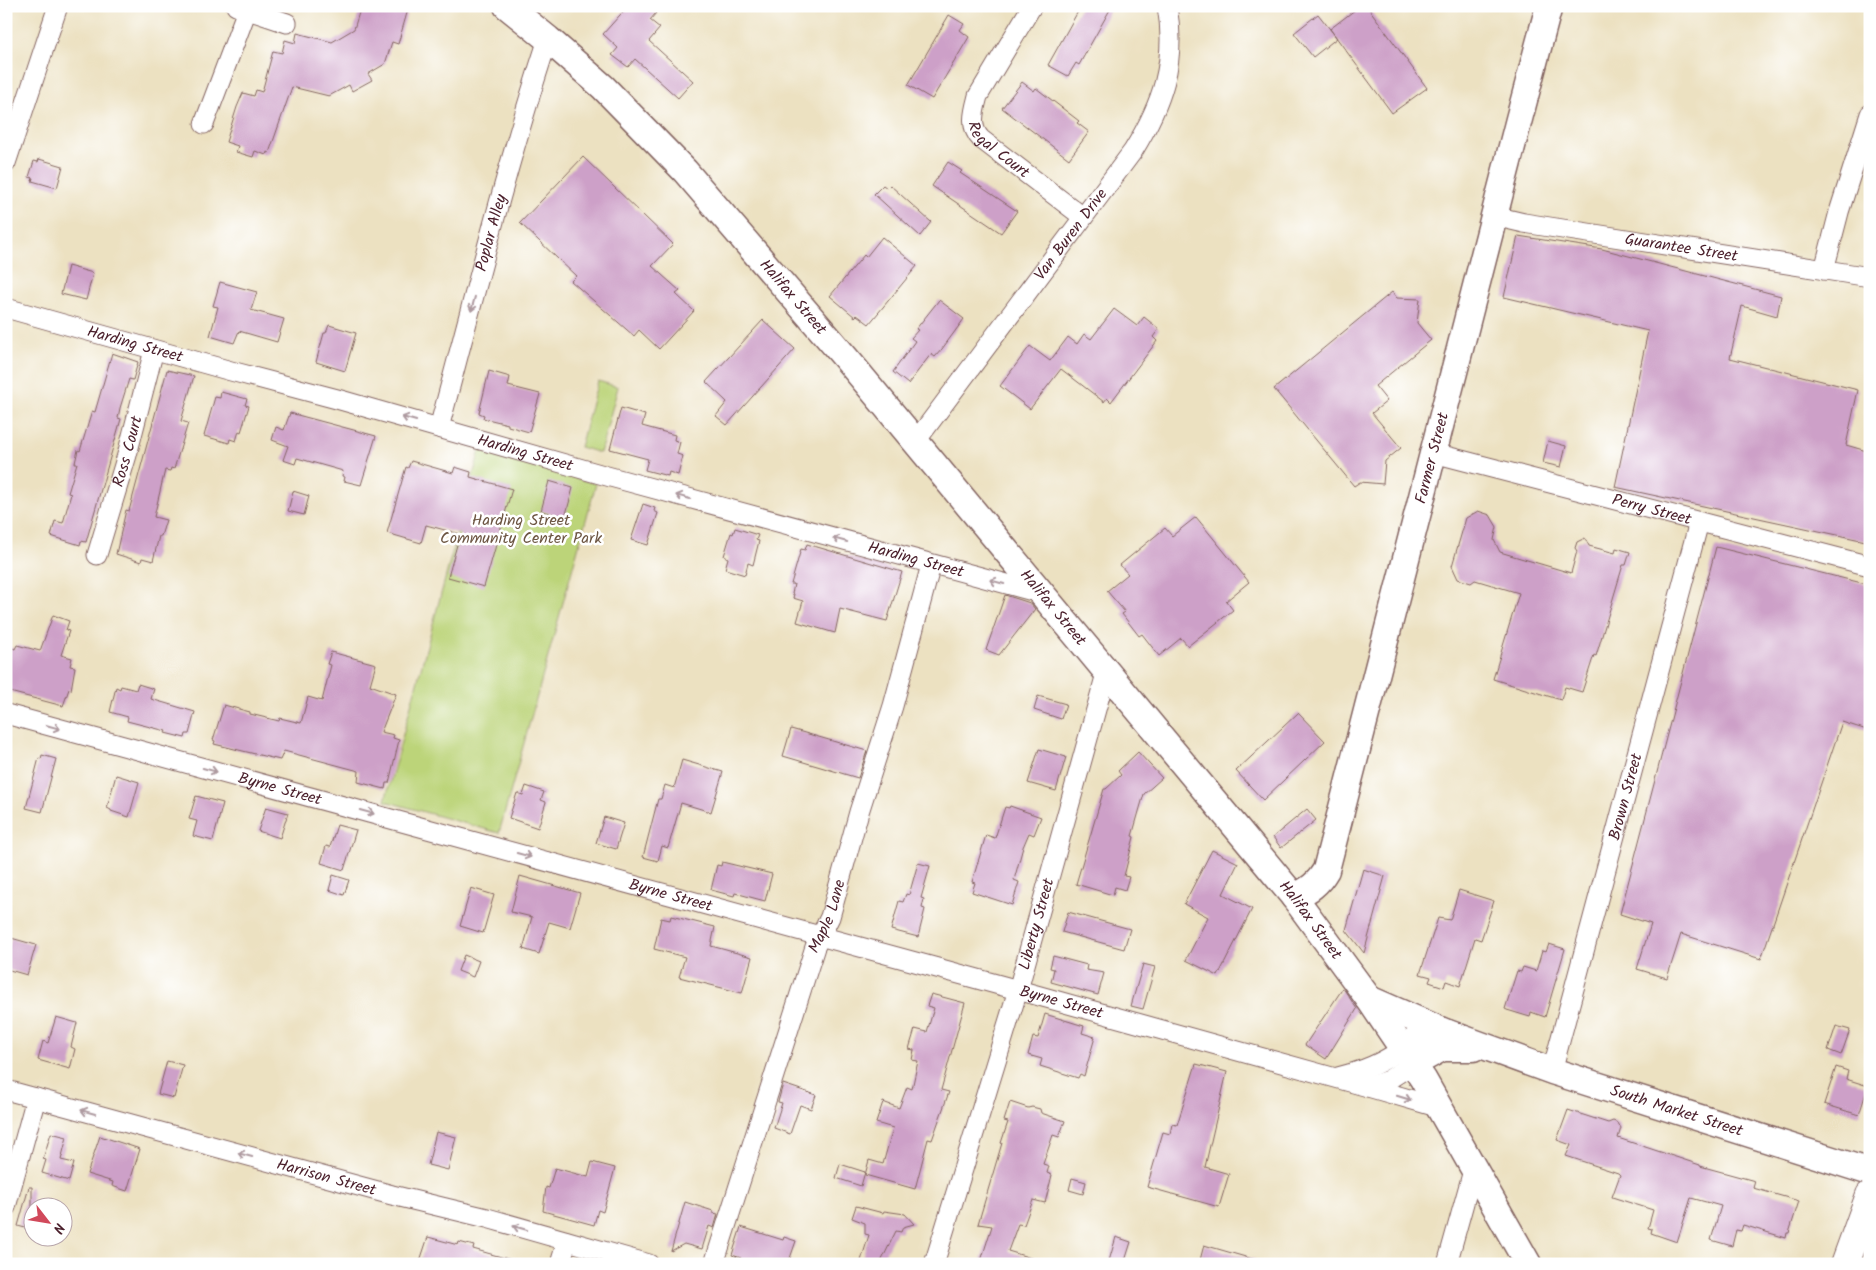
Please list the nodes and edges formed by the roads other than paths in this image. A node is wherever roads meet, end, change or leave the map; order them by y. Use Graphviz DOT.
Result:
graph roads {
  1 [pos="58,6"];
  2 [pos="507,6"];
  3 [pos="1032,6"];
  4 [pos="1167,6"];
  5 [pos="1549,6"];
  6 [pos="241,8"];
  7 [pos="287,23"];
  8 [pos="548,39"];
  9 [pos="1870,114"];
  10 [pos="204,124"];
  11 [pos="6,162"];
  12 [pos="1494,216"];
  13 [pos="1083,217"];
  14 [pos="1824,270"];
  15 [pos="1870,277"];
  16 [pos="6,308"];
  17 [pos="154,350"];
  18 [pos="440,428"];
  19 [pos="916,441"];
  20 [pos="1434,453"];
  21 [pos="1699,522"];
  22 [pos="97,555"];
  23 [pos="931,565"];
  24 [pos="1870,566"];
  25 [pos="1044,594"];
  26 [pos="1107,670"];
  27 [pos="6,714"];
  28 [pos="1294,897"];
  29 [pos="821,936"];
  30 [pos="1018,990"];
  31 [pos="1369,999"];
  32 [pos="1448,1033"];
  33 [pos="1484,1048"];
  34 [pos="1408,1057"];
  35 [pos="1552,1071"];
  36 [pos="1335,1078"];
  37 [pos="1368,1087"];
  38 [pos="6,1090"];
  39 [pos="36,1098"];
  40 [pos="1440,1108"];
  41 [pos="1474,1167"];
  42 [pos="1870,1172"];
  43 [pos="1870,1194"];
  44 [pos="6,1207"];
  45 [pos="567,1241"];
  46 [pos="560,1264"];
  47 [pos="649,1264"];
  48 [pos="714,1264"];
  49 [pos="934,1264"];
  50 [pos="1447,1264"];
  51 [pos="1528,1264"];
  52 [pos="1845,1264"];
  1 -- 11 [label="street"];
  2 -- 8 [label="main road, Halifax Street"];
  3 -- 13 [label="street, Regal Court"];
  4 -- 13 [label="street, Van Buren Drive"];
  5 -- 12 [label="main road, Farmer Street"];
  6 -- 7 [label="street"];
  6 -- 10 [label="street"];
  8 -- 18 [label="street, Poplar Alley, one-way"];
  8 -- 19 [label="main road, Halifax Street"];
  9 -- 14 [label="street"];
  12 -- 14 [label="street, Guarantee Street"];
  12 -- 20 [label="main road, Farmer Street"];
  13 -- 19 [label="street, Van Buren Drive"];
  14 -- 15 [label="street, Guarantee Street"];
  16 -- 17 [label="street, Harding Street"];
  18 -- 17 [label="street, Harding Street, one-way"];
  17 -- 22 [label="street, Ross Court"];
  23 -- 18 [label="street, Harding Street, one-way"];
  19 -- 25 [label="main road, Halifax Street"];
  20 -- 21 [label="street, Perry Street"];
  20 -- 28 [label="main road, Farmer Street"];
  21 -- 24 [label="street, Perry Street"];
  21 -- 35 [label="street, Brown Street"];
  25 -- 23 [label="street, Harding Street, one-way"];
  23 -- 29 [label="street, Maple Lane"];
  25 -- 26 [label="main road, Halifax Street"];
  26 -- 28 [label="main road, Halifax Street"];
  26 -- 30 [label="street, Liberty Street"];
  27 -- 29 [label="street, Byrne Street, one-way"];
  28 -- 31 [label="main road, Halifax Street"];
  29 -- 30 [label="street, Byrne Street"];
  29 -- 48 [label="street, Maple Lane"];
  30 -- 36 [label="street, Byrne Street"];
  30 -- 49 [label="street, Liberty Street"];
  31 -- 32 [label="main road"];
  31 -- 34 [label="main road, Halifax Street"];
  32 -- 33 [label="main road, South Market Street"];
  32 -- 34 [label="main road, South Market Street"];
  33 -- 34 [label="main road, South Market Street"];
  33 -- 35 [label="main road, South Market Street"];
  34 -- 36 [label="street, Byrne Street"];
  34 -- 37 [label="street"];
  34 -- 40 [label="main road, Halifax Street"];
  35 -- 42 [label="main road, South Market Street"];
  36 -- 37 [label="street, Byrne Street"];
  37 -- 40 [label="street, Byrne Street, one-way"];
  38 -- 39 [label="street, Harrison Street"];
  39 -- 44 [label="street"];
  45 -- 39 [label="street, Harrison Street, one-way"];
  40 -- 41 [label="main road, Halifax Street"];
  41 -- 50 [label="street"];
  41 -- 51 [label="main road, Halifax Street"];
  43 -- 52 [label="main road"];
  45 -- 46 [label="street"];
  45 -- 47 [label="street, Harrison Street"];
}
